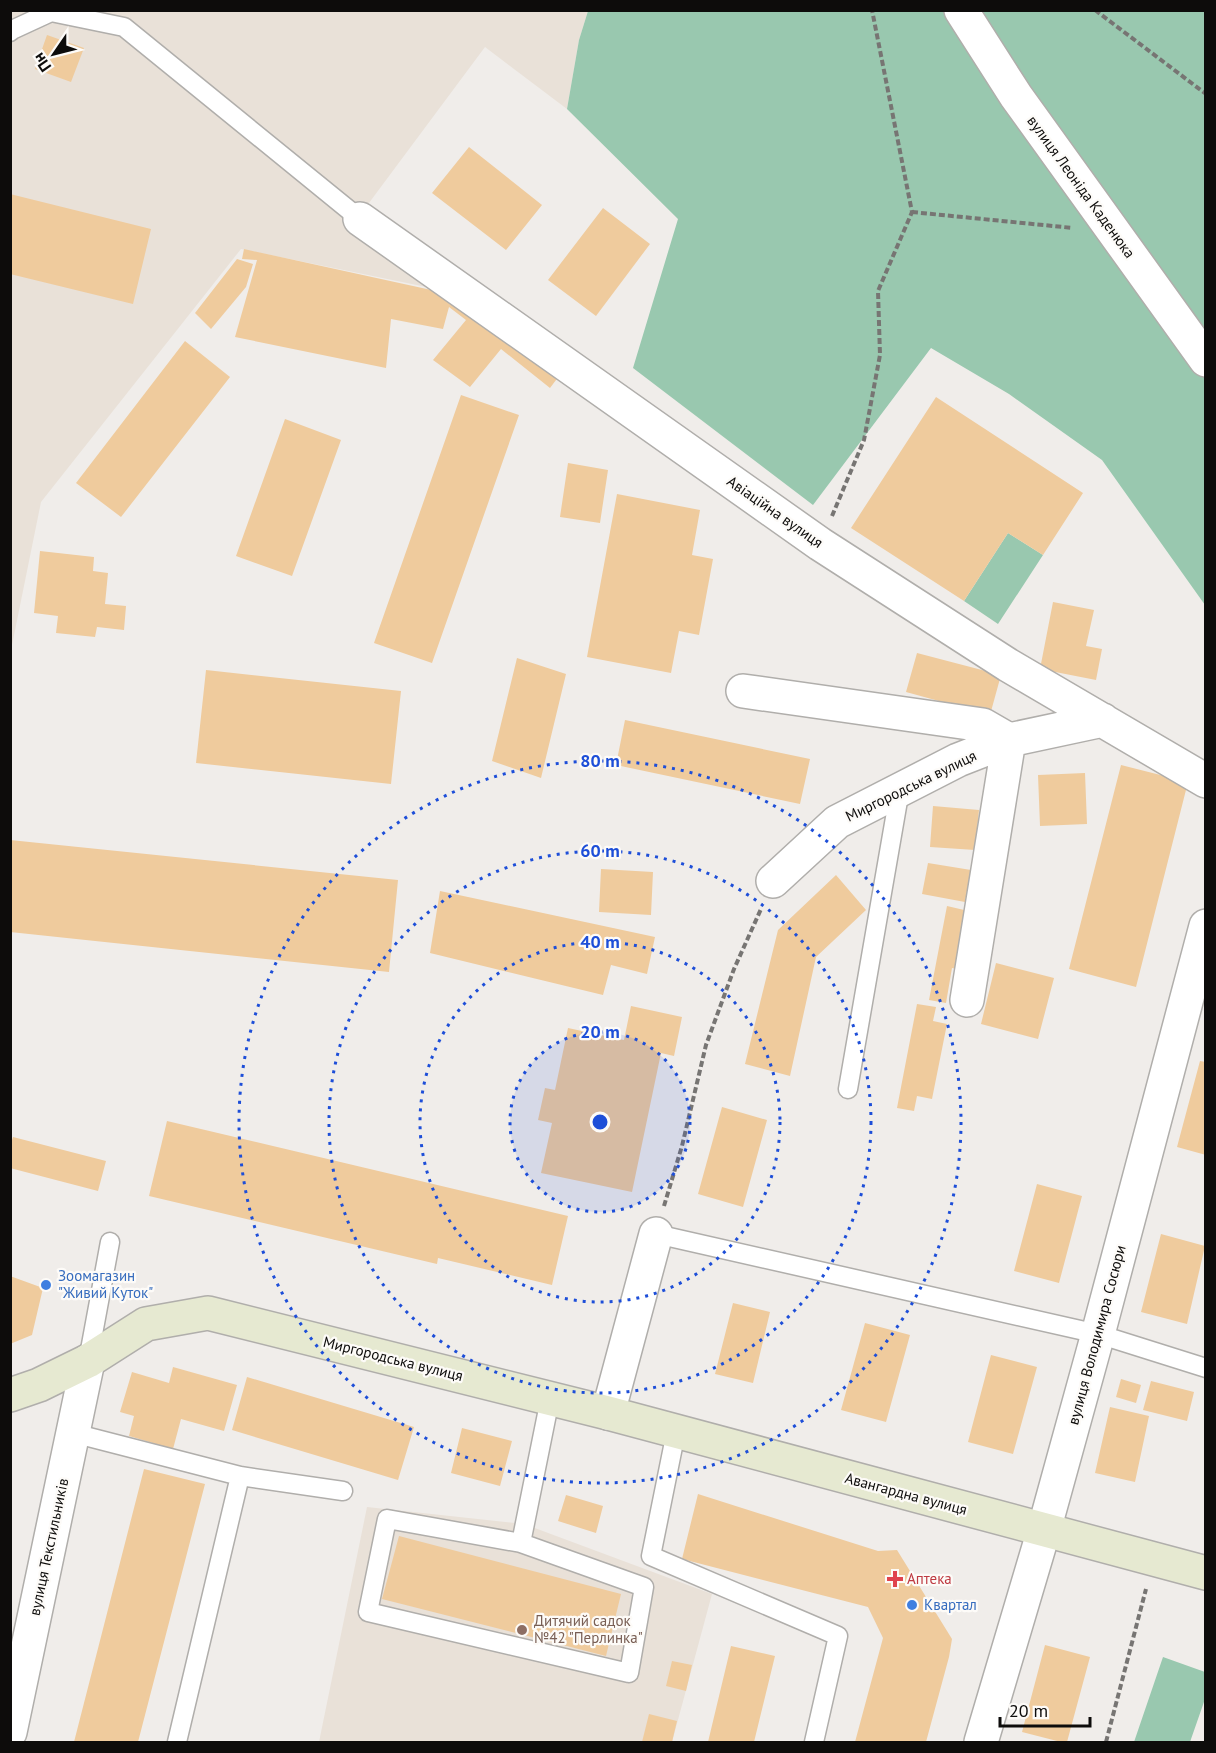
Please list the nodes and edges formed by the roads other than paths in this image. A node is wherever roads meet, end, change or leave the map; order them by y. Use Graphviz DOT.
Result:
graph roads {
  1 [pos="961,10"];
  2 [pos="10,32"];
  3 [pos="360,219"];
  4 [pos="1206,360"];
  5 [pos="743,691"];
  6 [pos="1103,720"];
  7 [pos="1009,740"];
  8 [pos="1206,781"];
  9 [pos="900,789"];
  10 [pos="773,881"];
  11 [pos="1206,926"];
  12 [pos="967,1000"];
  13 [pos="848,1089"];
  14 [pos="656,1234"];
  15 [pos="110,1242"];
  16 [pos="1098,1334"];
  17 [pos="88,1362"];
  18 [pos="1206,1368"];
  19 [pos="10,1395"];
  20 [pos="550,1399"];
  21 [pos="608,1413"];
  22 [pos="676,1432"];
  23 [pos="73,1433"];
  24 [pos="240,1476"];
  25 [pos="343,1491"];
  26 [pos="1044,1530"];
  27 [pos="521,1543"];
  28 [pos="1206,1573"];
  29 [pos="10,1732"];
  30 [pos="177,1743"];
  31 [pos="814,1743"];
  32 [pos="981,1743"];
  1 -- 4 [label="street, вулиця Леоніда Каденюка"];
  2 -- 3 [label="lane"];
  3 -- 6 [label="street, Авіаційна вулиця"];
  5 -- 7 [label="street"];
  6 -- 7 [label="street, Миргородська вулиця"];
  6 -- 8 [label="street, Авіаційна вулиця"];
  7 -- 9 [label="street, Миргородська вулиця"];
  7 -- 12 [label="street"];
  9 -- 10 [label="street, Миргородська вулиця"];
  9 -- 13 [label="lane"];
  11 -- 16 [label="street, вулиця Володимира Сосюри"];
  14 -- 16 [label="lane"];
  14 -- 21 [label="street"];
  15 -- 17 [label="lane"];
  16 -- 18 [label="lane"];
  16 -- 26 [label="street, вулиця Володимира Сосюри"];
  17 -- 19 [label="main road, Миргородська вулиця"];
  17 -- 20 [label="main road, Миргородська вулиця"];
  17 -- 23 [label="street, вулиця Текстильників"];
  20 -- 21 [label="main road, Миргородська вулиця"];
  20 -- 27 [label="lane"];
  21 -- 22 [label="main road, Авангардна вулиця"];
  22 -- 26 [label="main road, Авангардна вулиця"];
  22 -- 31 [label="lane"];
  23 -- 24 [label="lane"];
  23 -- 29 [label="street, вулиця Текстильників"];
  24 -- 25 [label="lane"];
  24 -- 30 [label="lane"];
  26 -- 28 [label="main road, Авангардна вулиця"];
  26 -- 32 [label="street, вулиця Володимира Сосюри"];
  27 -- 27 [label="lane"];
}
